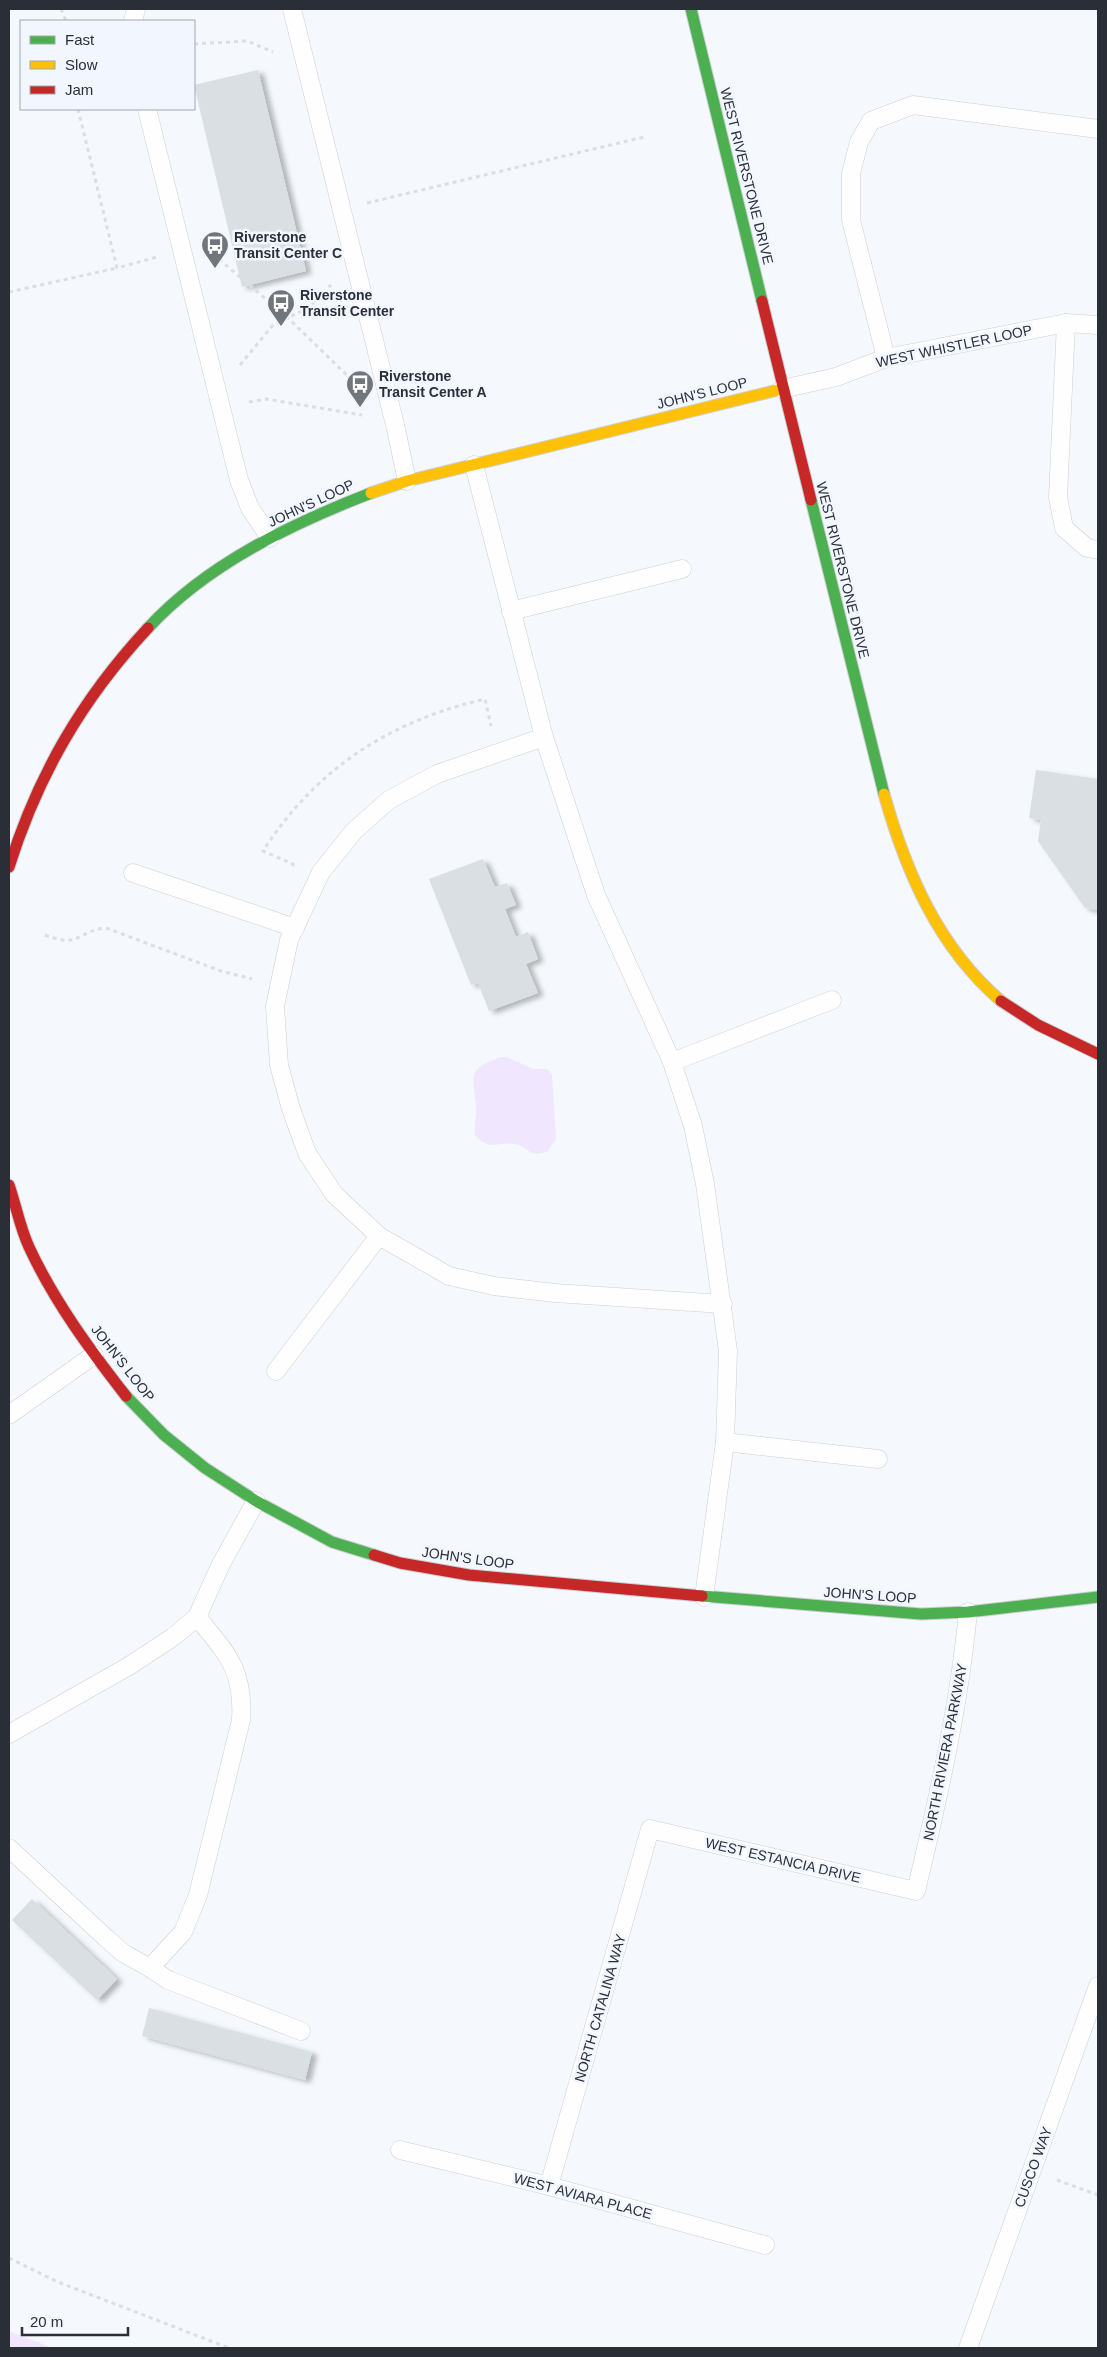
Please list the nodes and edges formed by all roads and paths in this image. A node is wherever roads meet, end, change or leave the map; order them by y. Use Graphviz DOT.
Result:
graph roads {
  1 [pos="292,9"];
  2 [pos="691,9"];
  3 [pos="195,44"];
  4 [pos="275,60"];
  5 [pos="78,110"];
  6 [pos="147,110"];
  7 [pos="1098,128"];
  8 [pos="644,137"];
  9 [pos="342,210"];
  10 [pos="213,254"];
  11 [pos="136,262"];
  12 [pos="117,268"];
  13 [pos="329,277"];
  14 [pos="331,285"];
  15 [pos="9,292"];
  16 [pos="333,294"];
  17 [pos="288,318"];
  18 [pos="1066,323"];
  19 [pos="1098,325"];
  20 [pos="886,358"];
  21 [pos="240,365"];
  22 [pos="352,374"];
  23 [pos="355,383"];
  24 [pos="782,389"];
  25 [pos="356,391"];
  26 [pos="249,402"];
  27 [pos="360,407"];
  28 [pos="362,415"];
  29 [pos="364,423"];
  30 [pos="474,465"];
  31 [pos="407,481"];
  32 [pos="270,538"];
  33 [pos="1098,550"];
  34 [pos="682,570"];
  35 [pos="511,611"];
  36 [pos="544,737"];
  37 [pos="496,752"];
  38 [pos="9,867"];
  39 [pos="290,871"];
  40 [pos="133,873"];
  41 [pos="295,928"];
  42 [pos="45,935"];
  43 [pos="254,971"];
  44 [pos="832,1000"];
  45 [pos="1098,1054"];
  46 [pos="672,1062"];
  47 [pos="9,1185"];
  48 [pos="379,1236"];
  49 [pos="723,1304"];
  50 [pos="94,1355"];
  51 [pos="276,1371"];
  52 [pos="9,1416"];
  53 [pos="725,1442"];
  54 [pos="878,1459"];
  55 [pos="256,1501"];
  56 [pos="704,1597"];
  57 [pos="1098,1597"];
  58 [pos="968,1612"];
  59 [pos="197,1617"];
  60 [pos="9,1734"];
  61 [pos="650,1829"];
  62 [pos="9,1848"];
  63 [pos="916,1891"];
  64 [pos="150,1968"];
  65 [pos="1098,1986"];
  66 [pos="302,2031"];
  67 [pos="400,2150"];
  68 [pos="1035,2162"];
  69 [pos="550,2186"];
  70 [pos="1098,2195"];
  71 [pos="765,2245"];
  72 [pos="9,2258"];
  73 [pos="229,2348"];
  74 [pos="968,2348"];
  1 -- 9 [label="lane"];
  2 -- 24 [label="street, WEST RIVERSTONE DRIVE"];
  3 -- 4 [label="path"];
  5 -- 12 [label="path"];
  6 -- 32 [label="lane"];
  7 -- 20 [label="lane"];
  8 -- 9 [label="path"];
  9 -- 31 [label="lane"];
  10 -- 17 [label="path"];
  11 -- 12 [label="path"];
  12 -- 15 [label="path"];
  13 -- 14 [label="path"];
  14 -- 16 [label="path"];
  14 -- 17 [label="path"];
  17 -- 21 [label="path"];
  17 -- 23 [label="path"];
  18 -- 19 [label="lane, WEST WHISTLER LOOP"];
  18 -- 20 [label="lane, WEST WHISTLER LOOP"];
  18 -- 33 [label="lane"];
  20 -- 24 [label="lane, WEST WHISTLER LOOP"];
  22 -- 23 [label="path"];
  23 -- 25 [label="path"];
  24 -- 30 [label="street, JOHN'S LOOP"];
  24 -- 45 [label="street, WEST RIVERSTONE DRIVE"];
  26 -- 28 [label="path"];
  27 -- 28 [label="path"];
  28 -- 29 [label="path"];
  30 -- 31 [label="street, JOHN'S LOOP"];
  30 -- 35 [label="lane"];
  31 -- 32 [label="street, JOHN'S LOOP"];
  32 -- 38 [label="street, JOHN'S LOOP"];
  34 -- 35 [label="lane"];
  35 -- 36 [label="lane"];
  36 -- 37 [label="lane"];
  36 -- 46 [label="lane"];
  37 -- 39 [label="path"];
  37 -- 41 [label="lane"];
  40 -- 41 [label="lane"];
  41 -- 48 [label="lane"];
  42 -- 43 [label="path"];
  44 -- 46 [label="lane"];
  46 -- 49 [label="lane"];
  47 -- 50 [label="street, JOHN'S LOOP"];
  48 -- 49 [label="lane"];
  48 -- 51 [label="lane"];
  49 -- 53 [label="lane"];
  50 -- 52 [label="lane"];
  50 -- 55 [label="street, JOHN'S LOOP"];
  53 -- 54 [label="lane"];
  53 -- 56 [label="lane"];
  55 -- 56 [label="street, JOHN'S LOOP"];
  55 -- 59 [label="lane"];
  56 -- 58 [label="street, JOHN'S LOOP"];
  57 -- 58 [label="street, JOHN'S LOOP"];
  58 -- 63 [label="lane, NORTH RIVIERA PARKWAY"];
  59 -- 60 [label="lane"];
  59 -- 64 [label="lane"];
  61 -- 63 [label="lane, WEST ESTANCIA DRIVE"];
  61 -- 69 [label="lane, NORTH CATALINA WAY"];
  62 -- 64 [label="lane"];
  64 -- 66 [label="lane"];
  65 -- 68 [label="lane, CUSCO WAY"];
  67 -- 69 [label="lane, WEST AVIARA PLACE"];
  68 -- 70 [label="path"];
  68 -- 74 [label="lane, CUSCO WAY"];
  69 -- 71 [label="lane, WEST AVIARA PLACE"];
  72 -- 73 [label="path"];
}
